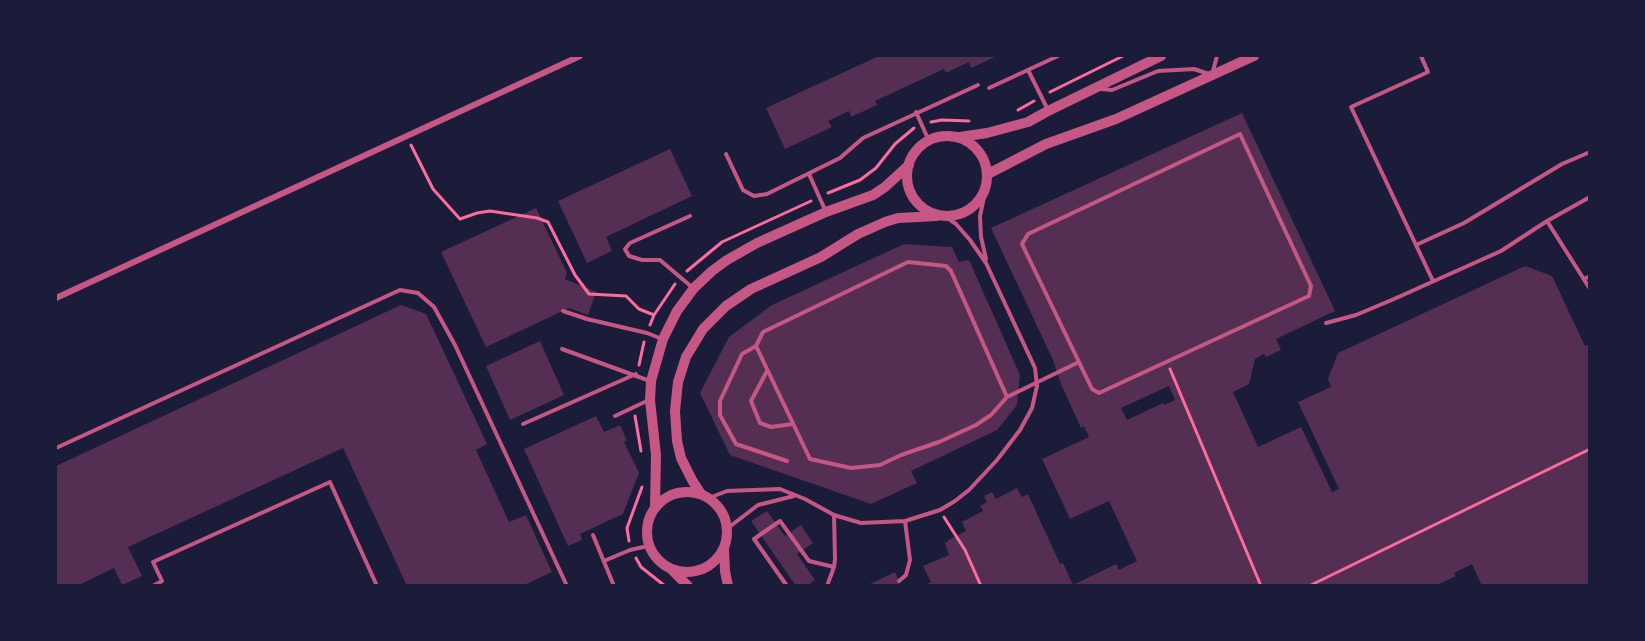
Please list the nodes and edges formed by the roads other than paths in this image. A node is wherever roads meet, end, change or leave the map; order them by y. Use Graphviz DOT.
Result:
graph roads {
  1 [pos="580,56"];
  2 [pos="1058,56"];
  3 [pos="1161,56"];
  4 [pos="1217,56"];
  5 [pos="1254,56"];
  6 [pos="1421,56"];
  7 [pos="1028,70"];
  8 [pos="1212,75"];
  9 [pos="978,85"];
  10 [pos="989,88"];
  11 [pos="1095,88"];
  12 [pos="1048,111"];
  13 [pos="916,112"];
  14 [pos="957,137"];
  15 [pos="929,141"];
  16 [pos="1590,152"];
  17 [pos="726,154"];
  18 [pos="909,165"];
  19 [pos="809,174"];
  20 [pos="988,174"];
  21 [pos="985,192"];
  22 [pos="1590,197"];
  23 [pos="826,212"];
  24 [pos="690,216"];
  25 [pos="941,217"];
  26 [pos="1547,221"];
  27 [pos="1416,245"];
  28 [pos="986,263"];
  29 [pos="1590,276"];
  30 [pos="1584,279"];
  31 [pos="1433,281"];
  32 [pos="694,288"];
  33 [pos="1590,289"];
  34 [pos="56,298"];
  35 [pos="563,311"];
  36 [pos="1326,323"];
  37 [pos="663,339"];
  38 [pos="756,346"];
  39 [pos="562,349"];
  40 [pos="1079,362"];
  41 [pos="768,370"];
  42 [pos="636,374"];
  43 [pos="651,381"];
  44 [pos="1007,397"];
  45 [pos="650,400"];
  46 [pos="615,416"];
  47 [pos="523,424"];
  48 [pos="793,424"];
  49 [pos="56,448"];
  50 [pos="787,461"];
  51 [pos="705,496"];
  52 [pos="795,496"];
  53 [pos="655,507"];
  54 [pos="834,515"];
  55 [pos="905,521"];
  56 [pos="728,528"];
  57 [pos="592,535"];
  58 [pos="648,546"];
  59 [pos="723,550"];
  60 [pos="604,561"];
  61 [pos="834,567"];
  62 [pos="673,571"];
  63 [pos="899,581"];
  64 [pos="163,583"];
  65 [pos="153,585"];
  66 [pos="377,585"];
  67 [pos="567,585"];
  68 [pos="614,585"];
  69 [pos="688,585"];
  70 [pos="728,585"];
  71 [pos="787,585"];
  72 [pos="827,585"];
  1 -- 34 [label="street"];
  2 -- 7 [label="lane"];
  3 -- 11 [label="street"];
  4 -- 8 [label="lane"];
  5 -- 8 [label="street"];
  6 -- 27 [label="lane"];
  7 -- 10 [label="lane"];
  7 -- 12 [label="lane"];
  8 -- 11 [label="lane"];
  8 -- 20 [label="street"];
  9 -- 13 [label="lane"];
  11 -- 12 [label="street"];
  12 -- 14 [label="street"];
  13 -- 15 [label="lane"];
  13 -- 19 [label="lane"];
  14 -- 15 [label="street"];
  14 -- 20 [label="street"];
  15 -- 18 [label="street"];
  16 -- 27 [label="lane"];
  17 -- 19 [label="lane"];
  18 -- 23 [label="street"];
  18 -- 25 [label="street"];
  19 -- 23 [label="lane"];
  20 -- 21 [label="street"];
  21 -- 25 [label="street"];
  21 -- 28 [label="lane"];
  22 -- 26 [label="lane"];
  23 -- 32 [label="street"];
  24 -- 32 [label="lane"];
  25 -- 28 [label="lane"];
  25 -- 51 [label="street"];
  26 -- 30 [label="lane"];
  26 -- 31 [label="lane"];
  27 -- 31 [label="lane"];
  28 -- 55 [label="lane"];
  29 -- 30 [label="lane"];
  30 -- 33 [label="lane"];
  31 -- 36 [label="lane"];
  32 -- 37 [label="street"];
  35 -- 37 [label="lane"];
  37 -- 43 [label="street"];
  38 -- 41 [label="lane"];
  38 -- 44 [label="lane"];
  38 -- 50 [label="lane"];
  39 -- 42 [label="lane"];
  40 -- 40 [label="lane"];
  40 -- 44 [label="lane"];
  41 -- 48 [label="lane"];
  41 -- 48 [label="lane"];
  42 -- 43 [label="lane"];
  42 -- 47 [label="lane"];
  43 -- 45 [label="street"];
  44 -- 48 [label="lane"];
  45 -- 46 [label="lane"];
  45 -- 53 [label="street"];
  49 -- 67 [label="lane"];
  51 -- 52 [label="lane"];
  51 -- 53 [label="street"];
  51 -- 56 [label="street"];
  52 -- 54 [label="lane"];
  52 -- 56 [label="lane"];
  53 -- 58 [label="street"];
  54 -- 55 [label="lane"];
  54 -- 61 [label="lane"];
  55 -- 63 [label="lane"];
  56 -- 59 [label="street"];
  57 -- 60 [label="lane"];
  58 -- 60 [label="lane"];
  58 -- 62 [label="street"];
  59 -- 62 [label="street"];
  59 -- 70 [label="street"];
  60 -- 68 [label="lane"];
  61 -- 71 [label="lane"];
  61 -- 72 [label="lane"];
  62 -- 69 [label="street"];
  64 -- 65 [label="lane"];
  64 -- 66 [label="lane"];
}
